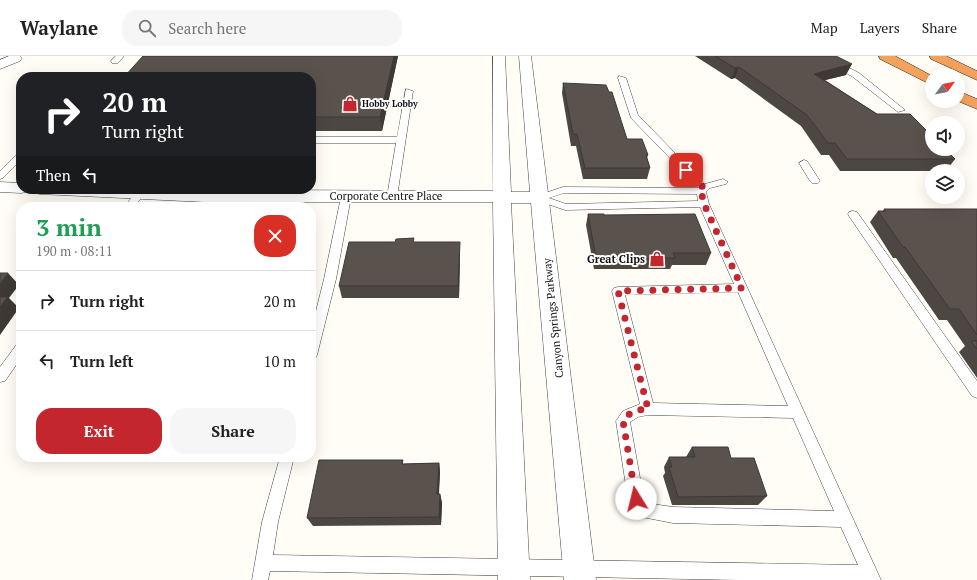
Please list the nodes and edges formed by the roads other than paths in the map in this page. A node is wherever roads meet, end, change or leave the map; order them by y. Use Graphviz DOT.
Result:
graph roads {
  1 [pos="499,56"];
  2 [pos="525,56"];
  3 [pos="821,56"];
  4 [pos="885,56"];
  5 [pos="905,56"];
  6 [pos="936,56"];
  7 [pos="17,57"];
  8 [pos="0,65"];
  9 [pos="928,68"];
  10 [pos="977,76"];
  11 [pos="925,77"];
  12 [pos="622,78"];
  13 [pos="965,87"];
  14 [pos="409,91"];
  15 [pos="977,93"];
  16 [pos="965,99"];
  17 [pos="977,105"];
  18 [pos="901,110"];
  19 [pos="316,140"];
  20 [pos="401,140"];
  21 [pos="16,160"];
  22 [pos="804,163"];
  23 [pos="0,176"];
  24 [pos="816,181"];
  25 [pos="722,182"];
  26 [pos="0,187"];
  27 [pos="16,188"];
  28 [pos="139,194"];
  29 [pos="162,194"];
  30 [pos="703,195"];
  31 [pos="502,196"];
  32 [pos="346,197"];
  33 [pos="392,197"];
  34 [pos="539,198"];
  35 [pos="133,202"];
  36 [pos="853,214"];
  37 [pos="742,288"];
  38 [pos="316,335"];
  39 [pos="16,355"];
  40 [pos="0,377"];
  41 [pos="977,392"];
  42 [pos="648,409"];
  43 [pos="798,412"];
  44 [pos="285,462"];
  45 [pos="846,518"];
  46 [pos="263,564"];
  47 [pos="514,574"];
  48 [pos="580,575"];
  49 [pos="872,577"];
  50 [pos="260,580"];
  1 -- 31 [label="street"];
  2 -- 34 [label="street, Canyon Springs Parkway"];
  3 -- 18 [label="lane"];
  4 -- 11 [label="highway"];
  5 -- 9 [label="highway"];
  6 -- 10 [label="highway"];
  7 -- 8 [label="street"];
  12 -- 30 [label="lane"];
  13 -- 15 [label="highway"];
  14 -- 20 [label="lane"];
  16 -- 17 [label="highway"];
  19 -- 20 [label="lane"];
  20 -- 33 [label="lane"];
  21 -- 23 [label="lane"];
  22 -- 24 [label="lane"];
  25 -- 30 [label="lane"];
  26 -- 27 [label="street"];
  28 -- 35 [label="lane"];
  29 -- 32 [label="street, Corporate Centre Place"];
  30 -- 34 [label="lane"];
  30 -- 34 [label="lane"];
  30 -- 37 [label="lane"];
  31 -- 33 [label="street, Corporate Centre Place"];
  31 -- 34 [label="street, Corporate Centre Place"];
  31 -- 47 [label="street"];
  32 -- 33 [label="street, Corporate Centre Place"];
  32 -- 38 [label="lane"];
  34 -- 48 [label="street, Canyon Springs Parkway"];
  36 -- 41 [label="lane"];
  37 -- 42 [label="lane"];
  37 -- 43 [label="lane"];
  39 -- 40 [label="lane"];
  42 -- 43 [label="lane"];
  42 -- 45 [label="lane"];
  43 -- 45 [label="lane"];
  44 -- 46 [label="lane"];
  45 -- 49 [label="lane"];
  46 -- 47 [label="lane"];
  46 -- 50 [label="lane"];
  47 -- 48 [label="lane"];
  48 -- 49 [label="lane"];
}
